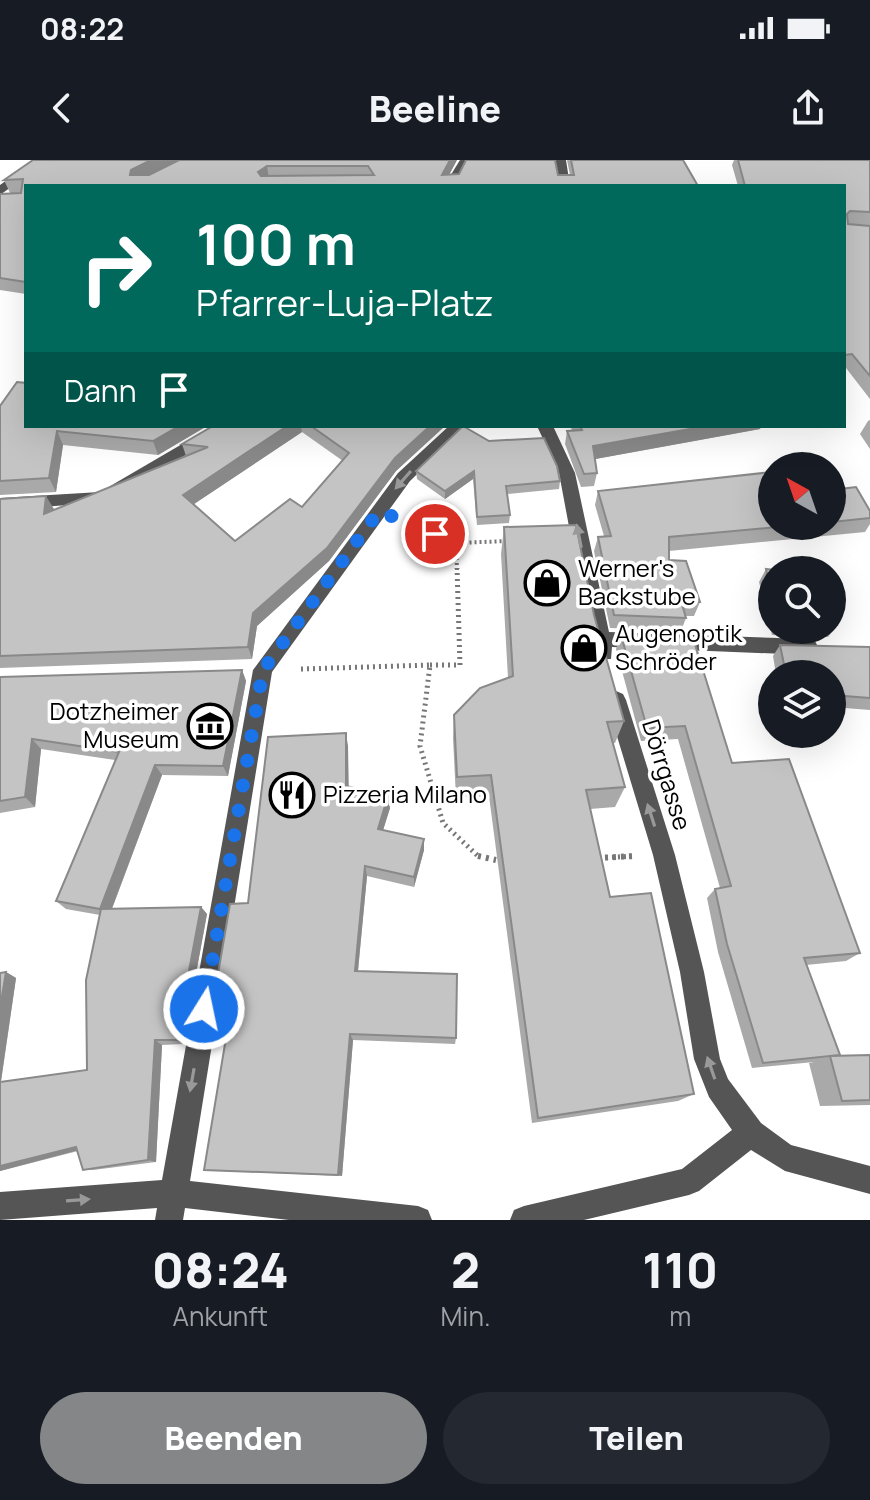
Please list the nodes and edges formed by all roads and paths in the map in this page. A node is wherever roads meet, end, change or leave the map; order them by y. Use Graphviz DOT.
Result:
graph roads {
  1 [pos="42,160"];
  2 [pos="466,160"];
  3 [pos="560,160"];
  4 [pos="451,184"];
  5 [pos="564,184"];
  6 [pos="0,191"];
  7 [pos="222,428"];
  8 [pos="457,428"];
  9 [pos="546,428"];
  10 [pos="0,504"];
  11 [pos="379,511"];
  12 [pos="521,540"];
  13 [pos="456,543"];
  14 [pos="600,639"];
  15 [pos="824,648"];
  16 [pos="430,665"];
  17 [pos="255,670"];
  18 [pos="664,855"];
  19 [pos="589,859"];
  20 [pos="496,860"];
  21 [pos="751,1133"];
  22 [pos="870,1180"];
  23 [pos="0,1206"];
  24 [pos="171,1207"];
  25 [pos="418,1220"];
  26 [pos="524,1220"];
  1 -- 6 [label="street"];
  2 -- 4 [label="street"];
  3 -- 5 [label="street"];
  7 -- 10 [label="street"];
  8 -- 11 [label="street, one-way"];
  14 -- 9 [label="street, Dörrgasse, one-way"];
  11 -- 13 [label="path"];
  11 -- 17 [label="street"];
  12 -- 13 [label="path"];
  13 -- 16 [label="path"];
  14 -- 15 [label="street"];
  18 -- 14 [label="street, Dörrgasse, one-way"];
  16 -- 17 [label="path"];
  16 -- 20 [label="path"];
  17 -- 24 [label="street, one-way"];
  18 -- 19 [label="path"];
  21 -- 18 [label="street, Dörrgasse, one-way"];
  21 -- 22 [label="street, Dörrgasse"];
  21 -- 26 [label="street"];
  23 -- 24 [label="street, one-way"];
  24 -- 25 [label="street"];
}
